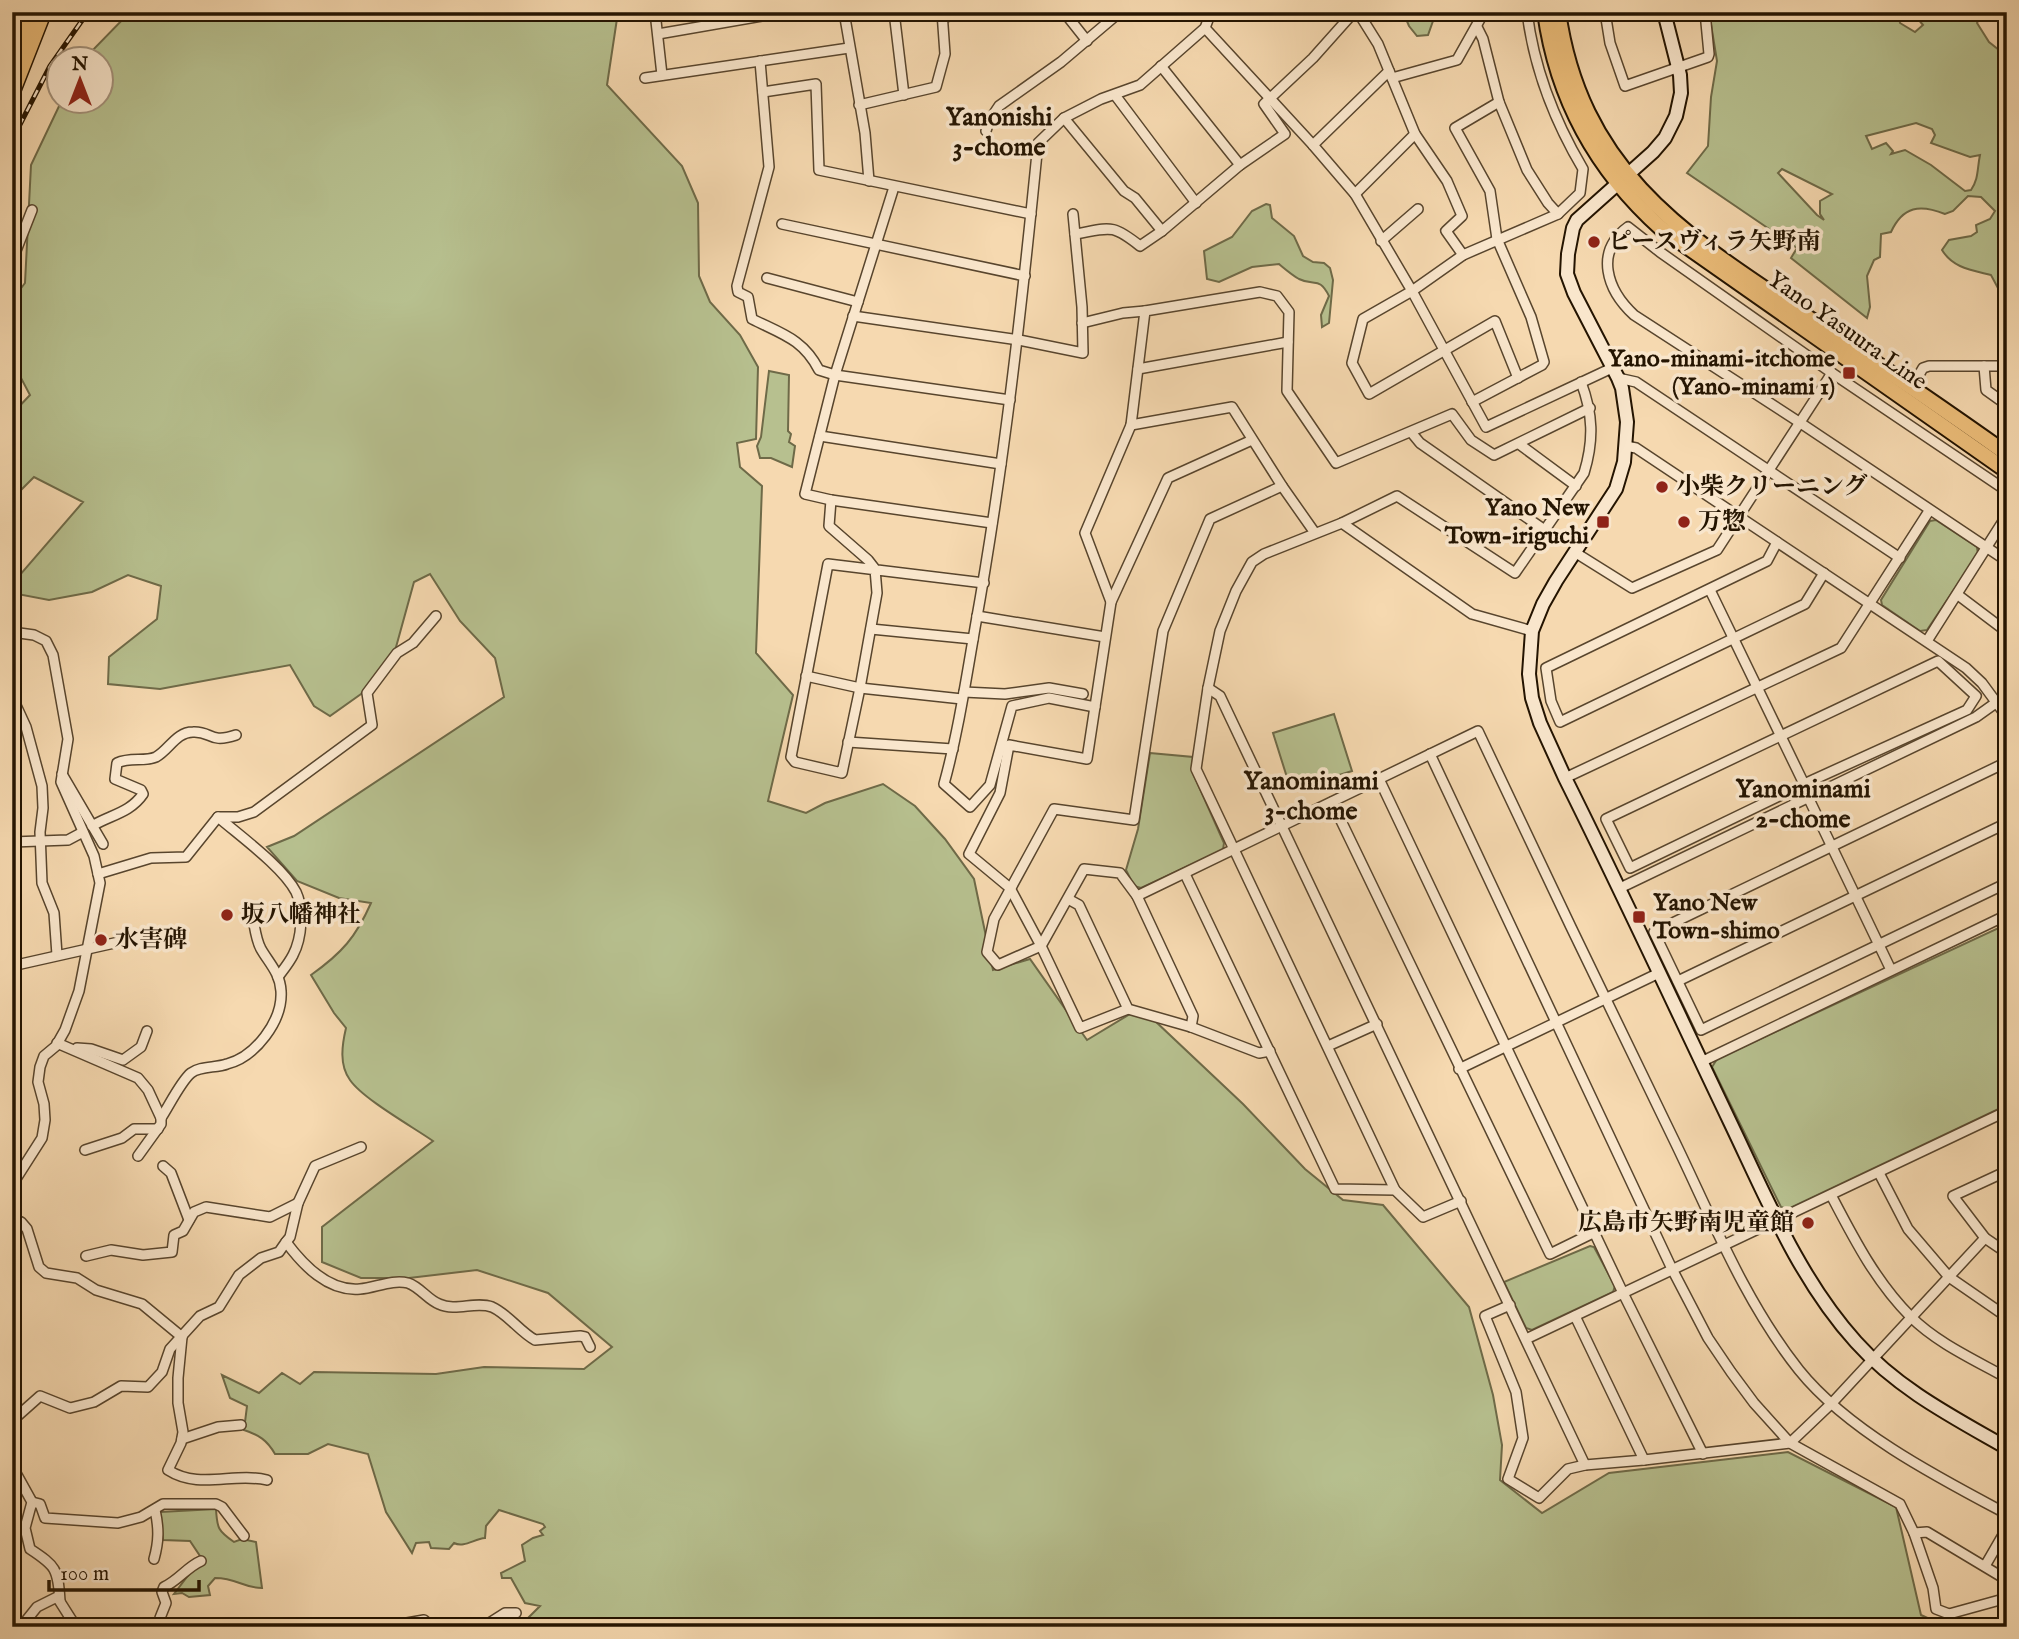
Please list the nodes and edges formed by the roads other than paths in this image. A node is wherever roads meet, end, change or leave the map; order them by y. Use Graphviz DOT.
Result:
graph roads {
  1 [pos="28,12"];
  2 [pos="43,12"];
  3 [pos="655,12"];
  4 [pos="786,12"];
  5 [pos="844,12"];
  6 [pos="894,12"];
  7 [pos="965,12"];
  8 [pos="1063,12"];
  9 [pos="1120,12"];
  10 [pos="1211,12"];
  11 [pos="1357,12"];
  12 [pos="1484,12"];
  13 [pos="1509,12"];
  14 [pos="1545,12"];
  15 [pos="1558,12"];
  16 [pos="1605,12"];
  17 [pos="1664,12"];
  18 [pos="1705,12"];
  19 [pos="1527,13"];
  20 [pos="942,15"];
  21 [pos="1477,27"];
  22 [pos="1205,28"];
  23 [pos="658,34"];
  24 [pos="1087,41"];
  25 [pos="849,48"];
  26 [pos="12,61"];
  27 [pos="760,61"];
  28 [pos="1161,66"];
  29 [pos="1679,67"];
  30 [pos="1391,74"];
  31 [pos="662,75"];
  32 [pos="645,78"];
  33 [pos="12,91"];
  34 [pos="763,92"];
  35 [pos="904,94"];
  36 [pos="1115,95"];
  37 [pos="1270,99"];
  38 [pos="1499,102"];
  39 [pos="859,105"];
  40 [pos="1064,118"];
  41 [pos="986,131"];
  42 [pos="1415,134"];
  43 [pos="1313,145"];
  44 [pos="1240,164"];
  45 [pos="1623,180"];
  46 [pos="869,181"];
  47 [pos="894,187"];
  48 [pos="1355,194"];
  49 [pos="1196,203"];
  50 [pos="32,209"];
  51 [pos="1418,209"];
  52 [pos="1031,214"];
  53 [pos="1073,214"];
  54 [pos="1558,214"];
  55 [pos="782,224"];
  56 [pos="1162,231"];
  57 [pos="1075,234"];
  58 [pos="1497,239"];
  59 [pos="1381,241"];
  60 [pos="876,245"];
  61 [pos="1463,255"];
  62 [pos="12,261"];
  63 [pos="1025,276"];
  64 [pos="767,278"];
  65 [pos="1412,291"];
  66 [pos="858,302"];
  67 [pos="1146,311"];
  68 [pos="853,316"];
  69 [pos="1082,323"];
  70 [pos="1019,340"];
  71 [pos="1288,342"];
  72 [pos="1442,350"];
  73 [pos="1984,366"];
  74 [pos="2007,366"];
  75 [pos="1138,369"];
  76 [pos="1615,373"];
  77 [pos="1832,373"];
  78 [pos="835,375"];
  79 [pos="1518,378"];
  80 [pos="1581,382"];
  81 [pos="1912,387"];
  82 [pos="1010,400"];
  83 [pos="1472,402"];
  84 [pos="2007,405"];
  85 [pos="1590,408"];
  86 [pos="1799,422"];
  87 [pos="1131,425"];
  88 [pos="1411,432"];
  89 [pos="820,436"];
  90 [pos="1252,440"];
  91 [pos="1519,444"];
  92 [pos="1626,446"];
  93 [pos="2007,454"];
  94 [pos="1001,464"];
  95 [pos="1768,470"];
  96 [pos="2007,471"];
  97 [pos="1282,486"];
  98 [pos="1576,486"];
  99 [pos="2007,491"];
  100 [pos="831,500"];
  101 [pos="1929,510"];
  102 [pos="2007,515"];
  103 [pos="1738,516"];
  104 [pos="992,523"];
  105 [pos="1342,523"];
  106 [pos="1546,531"];
  107 [pos="1315,533"];
  108 [pos="1777,542"];
  109 [pos="1987,548"];
  110 [pos="1576,553"];
  111 [pos="1900,558"];
  112 [pos="2007,561"];
  113 [pos="875,569"];
  114 [pos="1824,573"];
  115 [pos="984,583"];
  116 [pos="1710,590"];
  117 [pos="1958,595"];
  118 [pos="1111,602"];
  119 [pos="1870,603"];
  120 [pos="436,616"];
  121 [pos="977,616"];
  122 [pos="871,629"];
  123 [pos="1532,631"];
  124 [pos="13,632"];
  125 [pos="2007,632"];
  126 [pos="1105,637"];
  127 [pos="1732,638"];
  128 [pos="973,639"];
  129 [pos="1927,641"];
  130 [pos="806,676"];
  131 [pos="1757,687"];
  132 [pos="860,688"];
  133 [pos="1208,688"];
  134 [pos="1083,694"];
  135 [pos="963,695"];
  136 [pos="13,702"];
  137 [pos="1997,702"];
  138 [pos="1095,707"];
  139 [pos="2007,717"];
  140 [pos="236,735"];
  141 [pos="1780,736"];
  142 [pos="849,742"];
  143 [pos="953,750"];
  144 [pos="1430,754"];
  145 [pos="2007,762"];
  146 [pos="61,772"];
  147 [pos="1565,778"];
  148 [pos="1379,779"];
  149 [pos="1804,784"];
  150 [pos="1808,797"];
  151 [pos="1332,802"];
  152 [pos="218,817"];
  153 [pos="2007,822"];
  154 [pos="1283,825"];
  155 [pos="92,826"];
  156 [pos="83,832"];
  157 [pos="40,840"];
  158 [pos="12,842"];
  159 [pos="103,844"];
  160 [pos="1831,846"];
  161 [pos="1233,849"];
  162 [pos="98,874"];
  163 [pos="1185,874"];
  164 [pos="2007,883"];
  165 [pos="1010,888"];
  166 [pos="1620,888"];
  167 [pos="1855,895"];
  168 [pos="1137,896"];
  169 [pos="1068,899"];
  170 [pos="250,907"];
  171 [pos="2007,915"];
  172 [pos="150,935"];
  173 [pos="1879,944"];
  174 [pos="1041,946"];
  175 [pos="88,948"];
  176 [pos="57,955"];
  177 [pos="12,966"];
  178 [pos="1891,970"];
  179 [pos="1659,973"];
  180 [pos="278,977"];
  181 [pos="1678,981"];
  182 [pos="1605,999"];
  183 [pos="1128,1009"];
  184 [pos="1555,1022"];
  185 [pos="1377,1024"];
  186 [pos="1191,1027"];
  187 [pos="147,1031"];
  188 [pos="57,1043"];
  189 [pos="1328,1046"];
  190 [pos="1506,1046"];
  191 [pos="68,1048"];
  192 [pos="1270,1051"];
  193 [pos="1701,1062"];
  194 [pos="1459,1069"];
  195 [pos="2007,1111"];
  196 [pos="161,1118"];
  197 [pos="158,1129"];
  198 [pos="361,1147"];
  199 [pos="85,1150"];
  200 [pos="138,1156"];
  201 [pos="163,1166"];
  202 [pos="2007,1171"];
  203 [pos="1879,1173"];
  204 [pos="12,1185"];
  205 [pos="1395,1190"];
  206 [pos="1831,1195"];
  207 [pos="1461,1201"];
  208 [pos="298,1203"];
  209 [pos="12,1218"];
  210 [pos="189,1220"];
  211 [pos="1777,1220"];
  212 [pos="1595,1232"];
  213 [pos="1985,1238"];
  214 [pos="286,1242"];
  215 [pos="1725,1244"];
  216 [pos="2007,1254"];
  217 [pos="86,1256"];
  218 [pos="1672,1269"];
  219 [pos="1948,1277"];
  220 [pos="1623,1293"];
  221 [pos="1510,1305"];
  222 [pos="1575,1316"];
  223 [pos="2007,1317"];
  224 [pos="1912,1318"];
  225 [pos="182,1336"];
  226 [pos="1526,1339"];
  227 [pos="590,1347"];
  228 [pos="1873,1358"];
  229 [pos="2007,1378"];
  230 [pos="1832,1403"];
  231 [pos="241,1425"];
  232 [pos="12,1428"];
  233 [pos="182,1439"];
  234 [pos="1790,1443"];
  235 [pos="2007,1448"];
  236 [pos="1703,1454"];
  237 [pos="1644,1460"];
  238 [pos="1585,1465"];
  239 [pos="12,1466"];
  240 [pos="267,1480"];
  241 [pos="32,1502"];
  242 [pos="155,1510"];
  243 [pos="2007,1514"];
  244 [pos="2007,1528"];
  245 [pos="1914,1533"];
  246 [pos="244,1536"];
  247 [pos="154,1559"];
  248 [pos="201,1561"];
  249 [pos="1985,1566"];
  250 [pos="2007,1580"];
  251 [pos="2007,1598"];
  252 [pos="60,1601"];
  253 [pos="516,1613"];
  254 [pos="390,1626"];
  255 [pos="21,1627"];
  256 [pos="76,1627"];
  257 [pos="163,1627"];
  258 [pos="331,1627"];
  259 [pos="432,1627"];
  260 [pos="483,1627"];
  1 -- 26 [label="highway"];
  2 -- 33 [label="highway"];
  3 -- 23 [label="street"];
  4 -- 23 [label="street"];
  5 -- 25 [label="street"];
  6 -- 35 [label="street"];
  7 -- 20 [label="street"];
  8 -- 24 [label="street"];
  9 -- 24 [label="street"];
  10 -- 22 [label="street"];
  11 -- 30 [label="street"];
  11 -- 37 [label="street"];
  12 -- 21 [label="street"];
  13 -- 19 [label="street"];
  14 -- 45 [label="main road, Yano Yasuura Line"];
  15 -- 45 [label="main road, Yano Yasuura Line"];
  16 -- 29 [label="street"];
  17 -- 29 [label="street"];
  18 -- 29 [label="street"];
  19 -- 54 [label="street"];
  20 -- 35 [label="street"];
  21 -- 30 [label="street"];
  21 -- 38 [label="street"];
  22 -- 28 [label="street"];
  22 -- 37 [label="street"];
  23 -- 31 [label="street"];
  24 -- 41 [label="street"];
  25 -- 27 [label="street"];
  25 -- 39 [label="street"];
  27 -- 31 [label="street"];
  27 -- 34 [label="street"];
  28 -- 36 [label="street"];
  28 -- 44 [label="street"];
  29 -- 45 [label="street"];
  30 -- 42 [label="street"];
  30 -- 43 [label="street"];
  31 -- 32 [label="street"];
  34 -- 46 [label="street"];
  34 -- 78 [label="street"];
  35 -- 39 [label="street"];
  36 -- 40 [label="street"];
  36 -- 49 [label="street"];
  37 -- 43 [label="street"];
  37 -- 44 [label="street"];
  38 -- 54 [label="street"];
  38 -- 58 [label="street"];
  39 -- 46 [label="street"];
  40 -- 52 [label="street"];
  40 -- 56 [label="street"];
  42 -- 48 [label="street"];
  42 -- 61 [label="street"];
  43 -- 48 [label="street"];
  44 -- 49 [label="street"];
  45 -- 76 [label="street"];
  45 -- 81 [label="main road, Yano Yasuura Line"];
  45 -- 96 [label="main road, Yano Yasuura Line"];
  46 -- 47 [label="street"];
  47 -- 52 [label="street"];
  47 -- 60 [label="street"];
  48 -- 59 [label="street"];
  49 -- 56 [label="street"];
  50 -- 62 [label="street"];
  51 -- 59 [label="street"];
  52 -- 63 [label="street"];
  53 -- 57 [label="street"];
  54 -- 58 [label="street"];
  55 -- 60 [label="street"];
  56 -- 57 [label="street"];
  57 -- 69 [label="street"];
  58 -- 61 [label="street"];
  58 -- 79 [label="street"];
  59 -- 65 [label="street"];
  60 -- 63 [label="street"];
  60 -- 66 [label="street"];
  61 -- 65 [label="street"];
  63 -- 70 [label="street"];
  64 -- 66 [label="street"];
  65 -- 72 [label="street"];
  65 -- 72 [label="street"];
  66 -- 68 [label="street"];
  67 -- 69 [label="street"];
  67 -- 71 [label="street"];
  67 -- 75 [label="street"];
  68 -- 70 [label="street"];
  68 -- 78 [label="street"];
  69 -- 70 [label="street"];
  70 -- 82 [label="street"];
  71 -- 75 [label="street"];
  71 -- 88 [label="street"];
  72 -- 79 [label="street"];
  72 -- 83 [label="street"];
  73 -- 74 [label="street"];
  73 -- 81 [label="street"];
  73 -- 84 [label="street"];
  75 -- 87 [label="street"];
  76 -- 80 [label="street"];
  76 -- 92 [label="street"];
  76 -- 95 [label="street"];
  77 -- 86 [label="street"];
  77 -- 86 [label="street"];
  77 -- 99 [label="street"];
  78 -- 82 [label="street"];
  78 -- 89 [label="street"];
  79 -- 83 [label="street"];
  80 -- 83 [label="street"];
  80 -- 85 [label="street"];
  81 -- 93 [label="main road, Yano Yasuura Line"];
  82 -- 94 [label="street"];
  85 -- 91 [label="street"];
  85 -- 98 [label="street"];
  86 -- 95 [label="street"];
  86 -- 101 [label="street"];
  87 -- 90 [label="street"];
  87 -- 118 [label="street"];
  88 -- 91 [label="street"];
  88 -- 106 [label="street"];
  89 -- 94 [label="street"];
  89 -- 100 [label="street"];
  90 -- 97 [label="street"];
  90 -- 118 [label="street"];
  91 -- 98 [label="street"];
  92 -- 103 [label="street"];
  92 -- 110 [label="street"];
  94 -- 104 [label="street"];
  95 -- 103 [label="street"];
  95 -- 111 [label="street"];
  97 -- 107 [label="street"];
  97 -- 165 [label="street"];
  98 -- 106 [label="street"];
  100 -- 104 [label="street"];
  100 -- 113 [label="street"];
  101 -- 109 [label="street"];
  101 -- 111 [label="street"];
  102 -- 109 [label="street"];
  103 -- 108 [label="street"];
  103 -- 110 [label="street"];
  104 -- 115 [label="street"];
  105 -- 106 [label="street"];
  105 -- 107 [label="street"];
  105 -- 123 [label="street"];
  107 -- 133 [label="street"];
  108 -- 114 [label="street"];
  108 -- 116 [label="street"];
  109 -- 112 [label="street"];
  109 -- 117 [label="street"];
  110 -- 123 [label="street"];
  111 -- 119 [label="street"];
  113 -- 115 [label="street"];
  113 -- 122 [label="street"];
  113 -- 130 [label="street"];
  114 -- 119 [label="street"];
  114 -- 127 [label="street"];
  115 -- 121 [label="street"];
  116 -- 127 [label="street"];
  116 -- 127 [label="street"];
  117 -- 125 [label="street"];
  117 -- 129 [label="street"];
  118 -- 126 [label="street"];
  119 -- 129 [label="street"];
  119 -- 131 [label="street"];
  120 -- 152 [label="street"];
  121 -- 126 [label="street"];
  121 -- 128 [label="street"];
  122 -- 128 [label="street"];
  122 -- 132 [label="street"];
  123 -- 147 [label="street"];
  124 -- 136 [label="street"];
  124 -- 146 [label="street"];
  126 -- 138 [label="street"];
  127 -- 131 [label="street"];
  128 -- 135 [label="street"];
  129 -- 137 [label="street"];
  130 -- 132 [label="street"];
  130 -- 142 [label="street"];
  131 -- 141 [label="street"];
  131 -- 147 [label="street"];
  132 -- 135 [label="street"];
  132 -- 142 [label="street"];
  133 -- 154 [label="street"];
  133 -- 161 [label="street"];
  134 -- 135 [label="street"];
  135 -- 143 [label="street"];
  136 -- 157 [label="street"];
  137 -- 139 [label="street"];
  137 -- 150 [label="street"];
  138 -- 143 [label="street"];
  138 -- 165 [label="street"];
  140 -- 155 [label="street"];
  141 -- 149 [label="street"];
  141 -- 149 [label="street"];
  141 -- 149 [label="street"];
  142 -- 143 [label="street"];
  144 -- 148 [label="street"];
  144 -- 182 [label="street"];
  144 -- 184 [label="street"];
  145 -- 160 [label="street"];
  146 -- 155 [label="street"];
  146 -- 156 [label="street"];
  147 -- 166 [label="street"];
  148 -- 151 [label="street"];
  148 -- 190 [label="street"];
  150 -- 160 [label="street"];
  150 -- 166 [label="street"];
  151 -- 154 [label="street"];
  151 -- 194 [label="street"];
  152 -- 162 [label="street"];
  152 -- 180 [label="street"];
  153 -- 167 [label="street"];
  154 -- 161 [label="street"];
  154 -- 185 [label="street"];
  155 -- 159 [label="street"];
  156 -- 157 [label="street"];
  156 -- 162 [label="street"];
  157 -- 158 [label="street"];
  157 -- 176 [label="street"];
  160 -- 167 [label="street"];
  160 -- 181 [label="street"];
  161 -- 163 [label="street"];
  161 -- 189 [label="street"];
  162 -- 175 [label="street"];
  163 -- 168 [label="street"];
  163 -- 192 [label="street"];
  164 -- 173 [label="street"];
  165 -- 174 [label="street"];
  165 -- 174 [label="street"];
  166 -- 179 [label="street"];
  167 -- 173 [label="street"];
  167 -- 181 [label="street"];
  168 -- 169 [label="street"];
  168 -- 186 [label="street"];
  169 -- 174 [label="street"];
  169 -- 183 [label="street"];
  170 -- 180 [label="street"];
  171 -- 178 [label="street"];
  172 -- 175 [label="street"];
  173 -- 178 [label="street"];
  173 -- 181 [label="street"];
  174 -- 183 [label="street"];
  175 -- 176 [label="street"];
  175 -- 188 [label="street"];
  176 -- 177 [label="street"];
  178 -- 193 [label="street"];
  179 -- 182 [label="street"];
  179 -- 193 [label="street"];
  180 -- 196 [label="street"];
  182 -- 184 [label="street"];
  182 -- 215 [label="street"];
  183 -- 186 [label="street"];
  184 -- 190 [label="street"];
  184 -- 218 [label="street"];
  185 -- 189 [label="street"];
  185 -- 207 [label="street"];
  186 -- 192 [label="street"];
  187 -- 191 [label="street"];
  188 -- 191 [label="street"];
  188 -- 204 [label="street"];
  189 -- 205 [label="street"];
  190 -- 194 [label="street"];
  190 -- 212 [label="street"];
  191 -- 196 [label="street"];
  192 -- 205 [label="street"];
  193 -- 211 [label="street"];
  194 -- 212 [label="street"];
  195 -- 203 [label="street"];
  196 -- 197 [label="street"];
  197 -- 199 [label="street"];
  197 -- 200 [label="street"];
  198 -- 208 [label="street"];
  201 -- 210 [label="street"];
  202 -- 213 [label="street"];
  203 -- 206 [label="street"];
  203 -- 219 [label="street"];
  205 -- 207 [label="street"];
  206 -- 211 [label="street"];
  206 -- 224 [label="street"];
  207 -- 221 [label="street"];
  208 -- 210 [label="street"];
  208 -- 214 [label="street"];
  209 -- 225 [label="street"];
  210 -- 217 [label="street"];
  211 -- 215 [label="street"];
  211 -- 228 [label="street"];
  212 -- 220 [label="street"];
  213 -- 216 [label="street"];
  213 -- 219 [label="street"];
  214 -- 225 [label="street"];
  214 -- 227 [label="street"];
  215 -- 218 [label="street"];
  215 -- 230 [label="street"];
  218 -- 220 [label="street"];
  218 -- 234 [label="street"];
  219 -- 223 [label="street"];
  219 -- 224 [label="street"];
  220 -- 222 [label="street"];
  220 -- 236 [label="street"];
  221 -- 226 [label="street"];
  221 -- 238 [label="street"];
  222 -- 226 [label="street"];
  222 -- 237 [label="street"];
  224 -- 228 [label="street"];
  224 -- 229 [label="street"];
  225 -- 232 [label="street"];
  225 -- 233 [label="street"];
  226 -- 238 [label="street"];
  228 -- 230 [label="street"];
  228 -- 235 [label="street"];
  230 -- 234 [label="street"];
  230 -- 243 [label="street"];
  231 -- 233 [label="street"];
  233 -- 240 [label="street"];
  234 -- 236 [label="street"];
  234 -- 245 [label="street"];
  236 -- 237 [label="street"];
  237 -- 238 [label="street"];
  239 -- 241 [label="street"];
  241 -- 242 [label="street"];
  241 -- 252 [label="street"];
  242 -- 246 [label="street"];
  242 -- 247 [label="street"];
  244 -- 249 [label="street"];
  245 -- 249 [label="street"];
  245 -- 251 [label="street"];
  248 -- 257 [label="street"];
  249 -- 250 [label="street"];
  252 -- 255 [label="street"];
  252 -- 256 [label="street"];
  253 -- 260 [label="street"];
  254 -- 258 [label="street"];
  254 -- 259 [label="street"];
}
